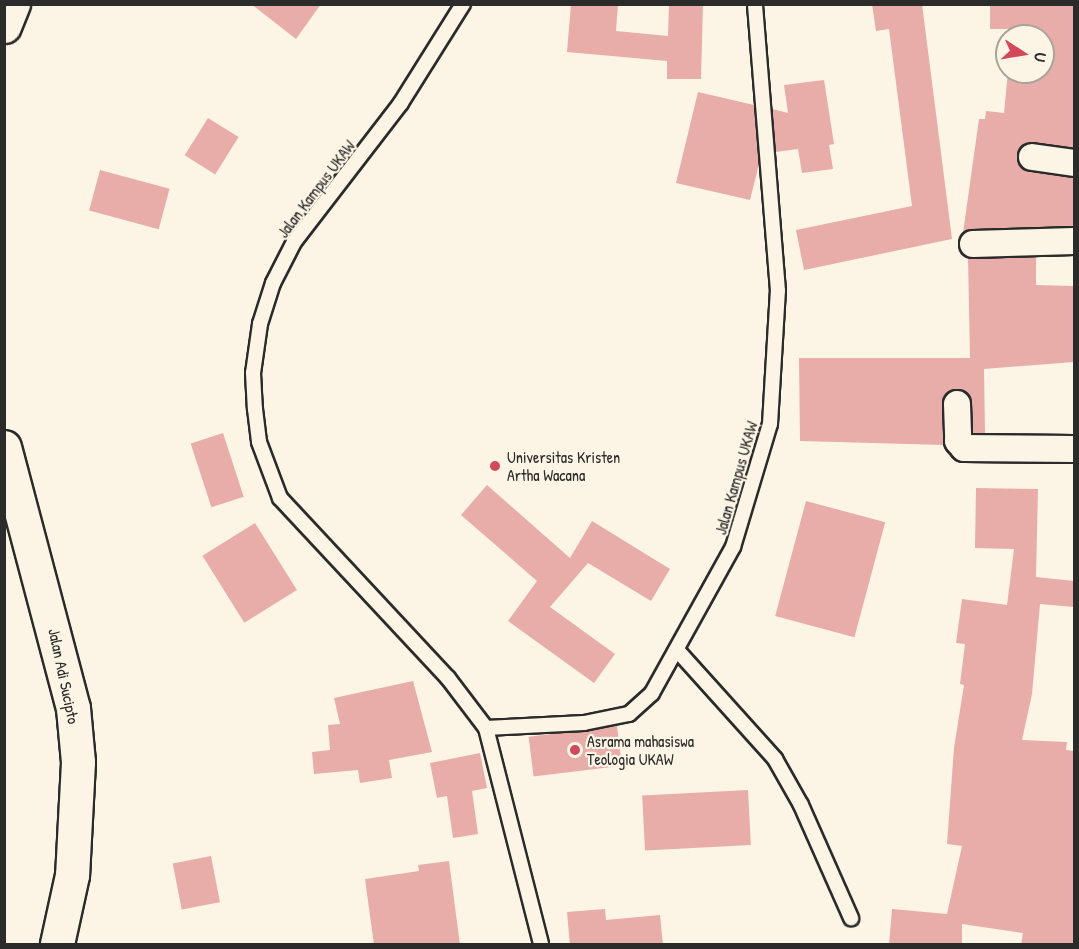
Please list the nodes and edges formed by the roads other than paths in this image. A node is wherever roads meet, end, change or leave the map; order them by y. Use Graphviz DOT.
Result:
graph roads {
  1 [pos="13,4"];
  2 [pos="463,4"];
  3 [pos="755,4"];
  4 [pos="4,26"];
  5 [pos="1032,157"];
  6 [pos="1074,163"];
  7 [pos="1074,242"];
  8 [pos="973,244"];
  9 [pos="957,404"];
  10 [pos="4,447"];
  11 [pos="1074,449"];
  12 [pos="677,650"];
  13 [pos="486,728"];
  14 [pos="851,918"];
  15 [pos="541,944"];
  16 [pos="57,945"];
  1 -- 4 [label="main road"];
  2 -- 13 [label="lane, Jalan Kampus UKAW"];
  3 -- 12 [label="lane, Jalan Kampus UKAW"];
  5 -- 6 [label="street"];
  7 -- 8 [label="street"];
  9 -- 11 [label="street"];
  10 -- 16 [label="main road, Jalan Adi Sucipto"];
  12 -- 13 [label="lane, Jalan Kampus UKAW"];
  12 -- 14 [label="lane"];
  13 -- 15 [label="lane, Jalan Kampus UKAW"];
}
